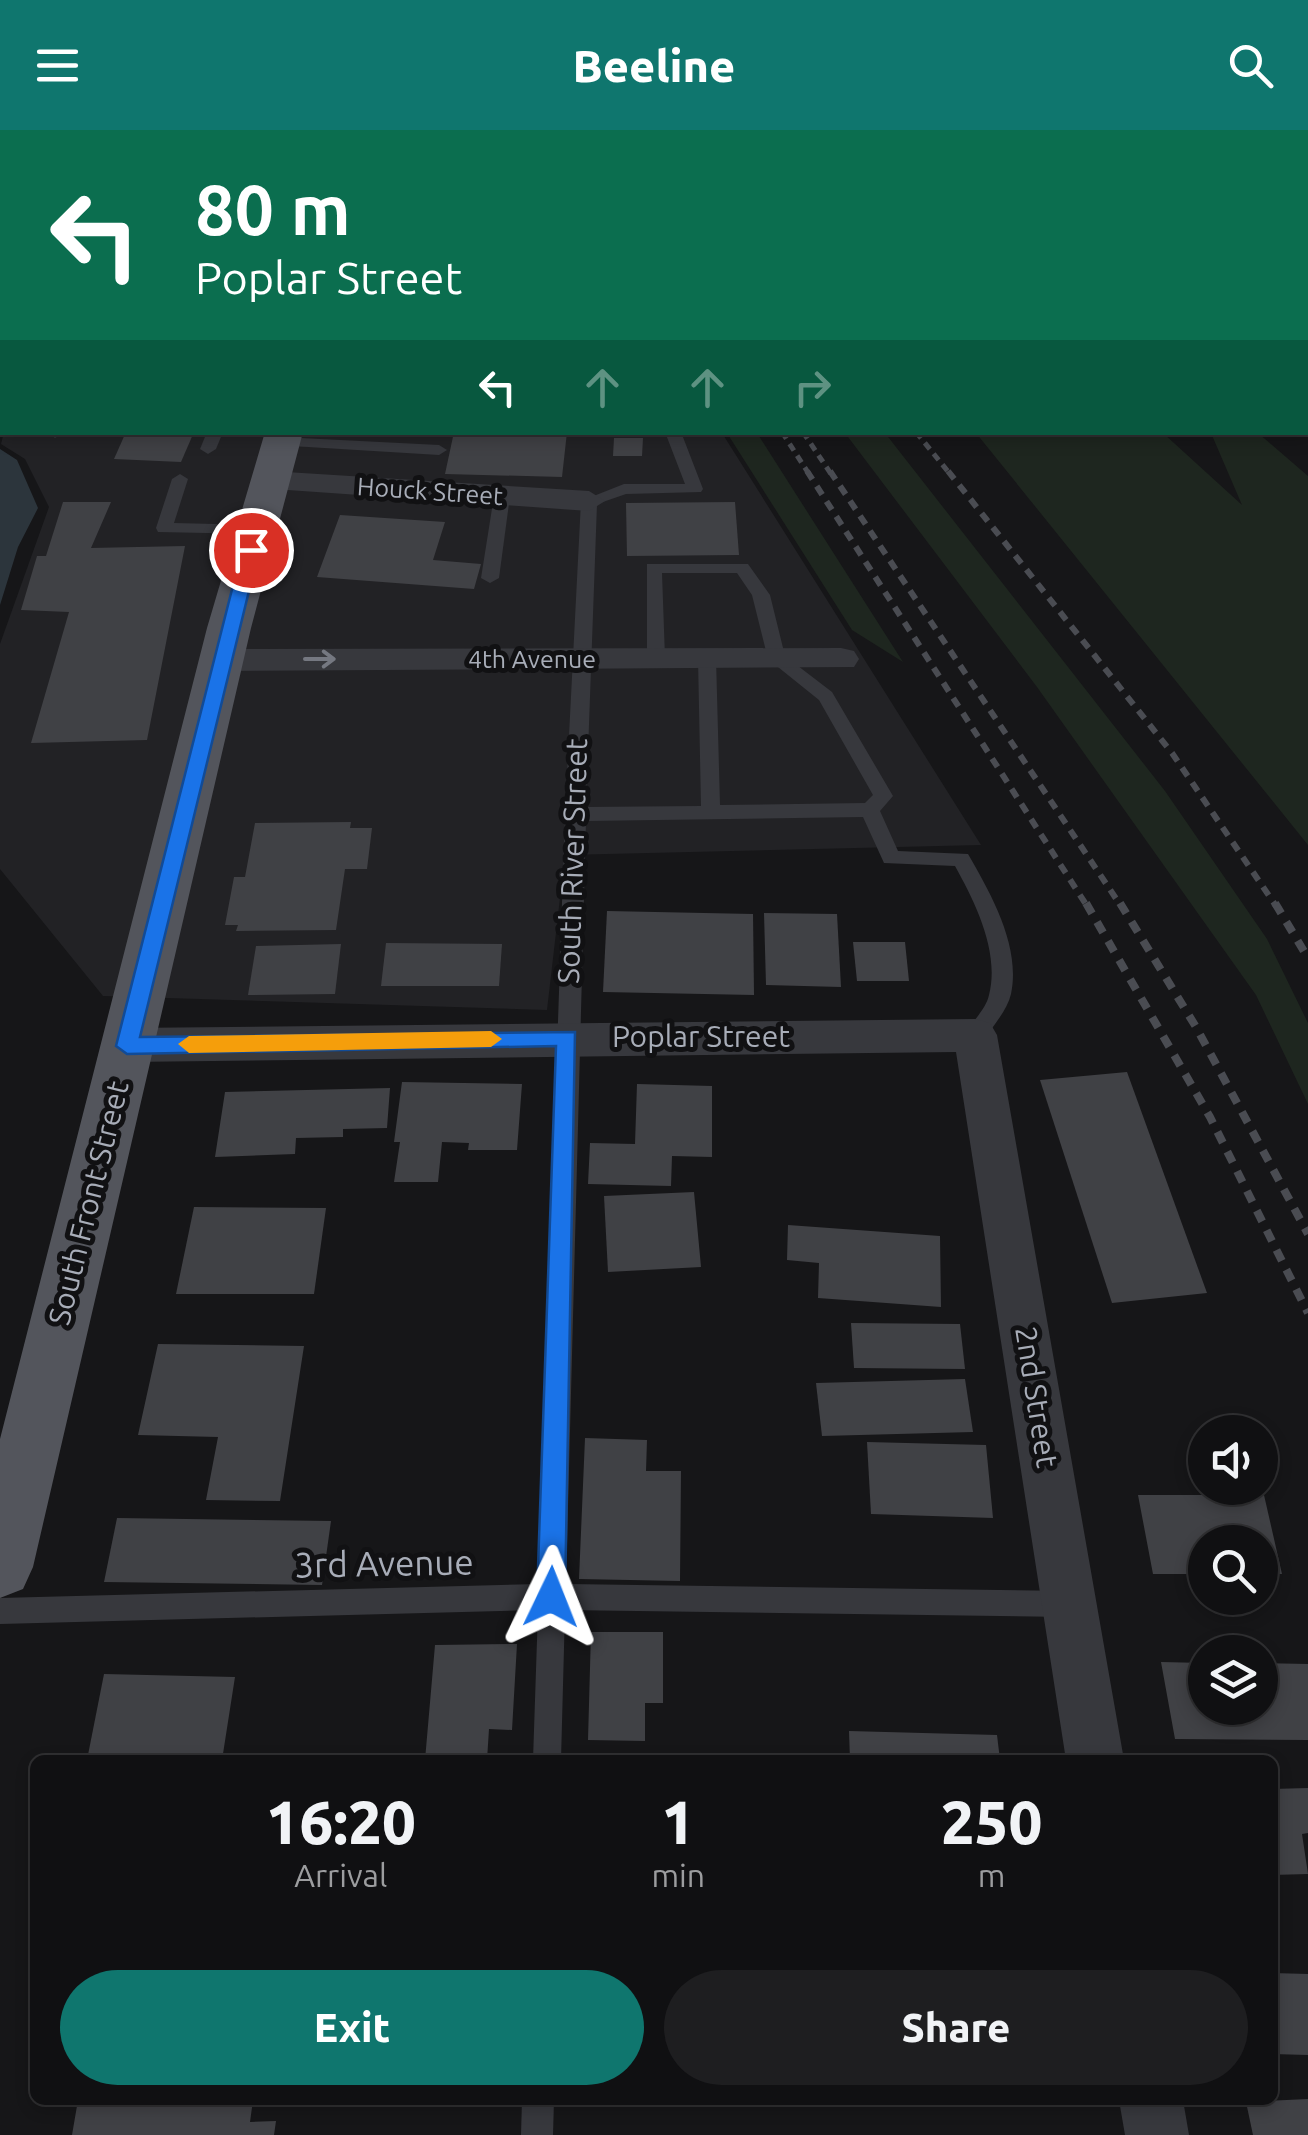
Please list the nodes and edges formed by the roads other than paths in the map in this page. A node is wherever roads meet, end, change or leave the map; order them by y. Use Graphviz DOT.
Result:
graph roads {
  1 [pos="675,435"];
  2 [pos="439,450"];
  3 [pos="273,471"];
  4 [pos="180,480"];
  5 [pos="502,496"];
  6 [pos="589,502"];
  7 [pos="490,578"];
  8 [pos="580,658"];
  9 [pos="656,658"];
  10 [pos="706,658"];
  11 [pos="777,659"];
  12 [pos="842,659"];
  13 [pos="222,660"];
  14 [pos="870,810"];
  15 [pos="710,812"];
  16 [pos="575,814"];
  17 [pos="975,1035"];
  18 [pos="568,1038"];
  19 [pos="127,1046"];
  20 [pos="0,1567"];
  21 [pos="551,1597"];
  22 [pos="1069,1604"];
  23 [pos="0,1611"];
  24 [pos="547,1755"];
  25 [pos="1094,1755"];
  26 [pos="538,2105"];
  27 [pos="1152,2105"];
  28 [pos="537,2135"];
  29 [pos="1157,2135"];
  1 -- 6 [label="lane"];
  2 -- 3 [label="lane"];
  3 -- 4 [label="lane"];
  3 -- 5 [label="street, Houck Street"];
  3 -- 13 [label="main road, South Front Street"];
  5 -- 6 [label="street, Houck Street"];
  5 -- 7 [label="lane"];
  6 -- 8 [label="lane, South River Street"];
  8 -- 9 [label="street, 4th Avenue"];
  13 -- 8 [label="street, 4th Avenue, one-way"];
  8 -- 16 [label="lane, South River Street"];
  9 -- 10 [label="street, 4th Avenue"];
  9 -- 11 [label="lane"];
  10 -- 11 [label="street, 4th Avenue"];
  10 -- 15 [label="lane"];
  11 -- 12 [label="street, 4th Avenue"];
  11 -- 14 [label="lane"];
  13 -- 19 [label="main road, South Front Street"];
  14 -- 15 [label="lane"];
  14 -- 17 [label="lane"];
  15 -- 16 [label="lane"];
  16 -- 18 [label="lane, South River Street"];
  17 -- 18 [label="street, Poplar Street"];
  17 -- 22 [label="street, 2nd Street"];
  18 -- 19 [label="street, Poplar Street"];
  18 -- 21 [label="lane, South River Street"];
  19 -- 20 [label="main road, South Front Street"];
  21 -- 22 [label="lane, 3rd Avenue"];
  21 -- 23 [label="lane, 3rd Avenue"];
  21 -- 24 [label="lane, South River Street"];
  22 -- 25 [label="street, 2nd Street"];
  26 -- 28 [label="lane"];
  27 -- 29 [label="street"];
}
